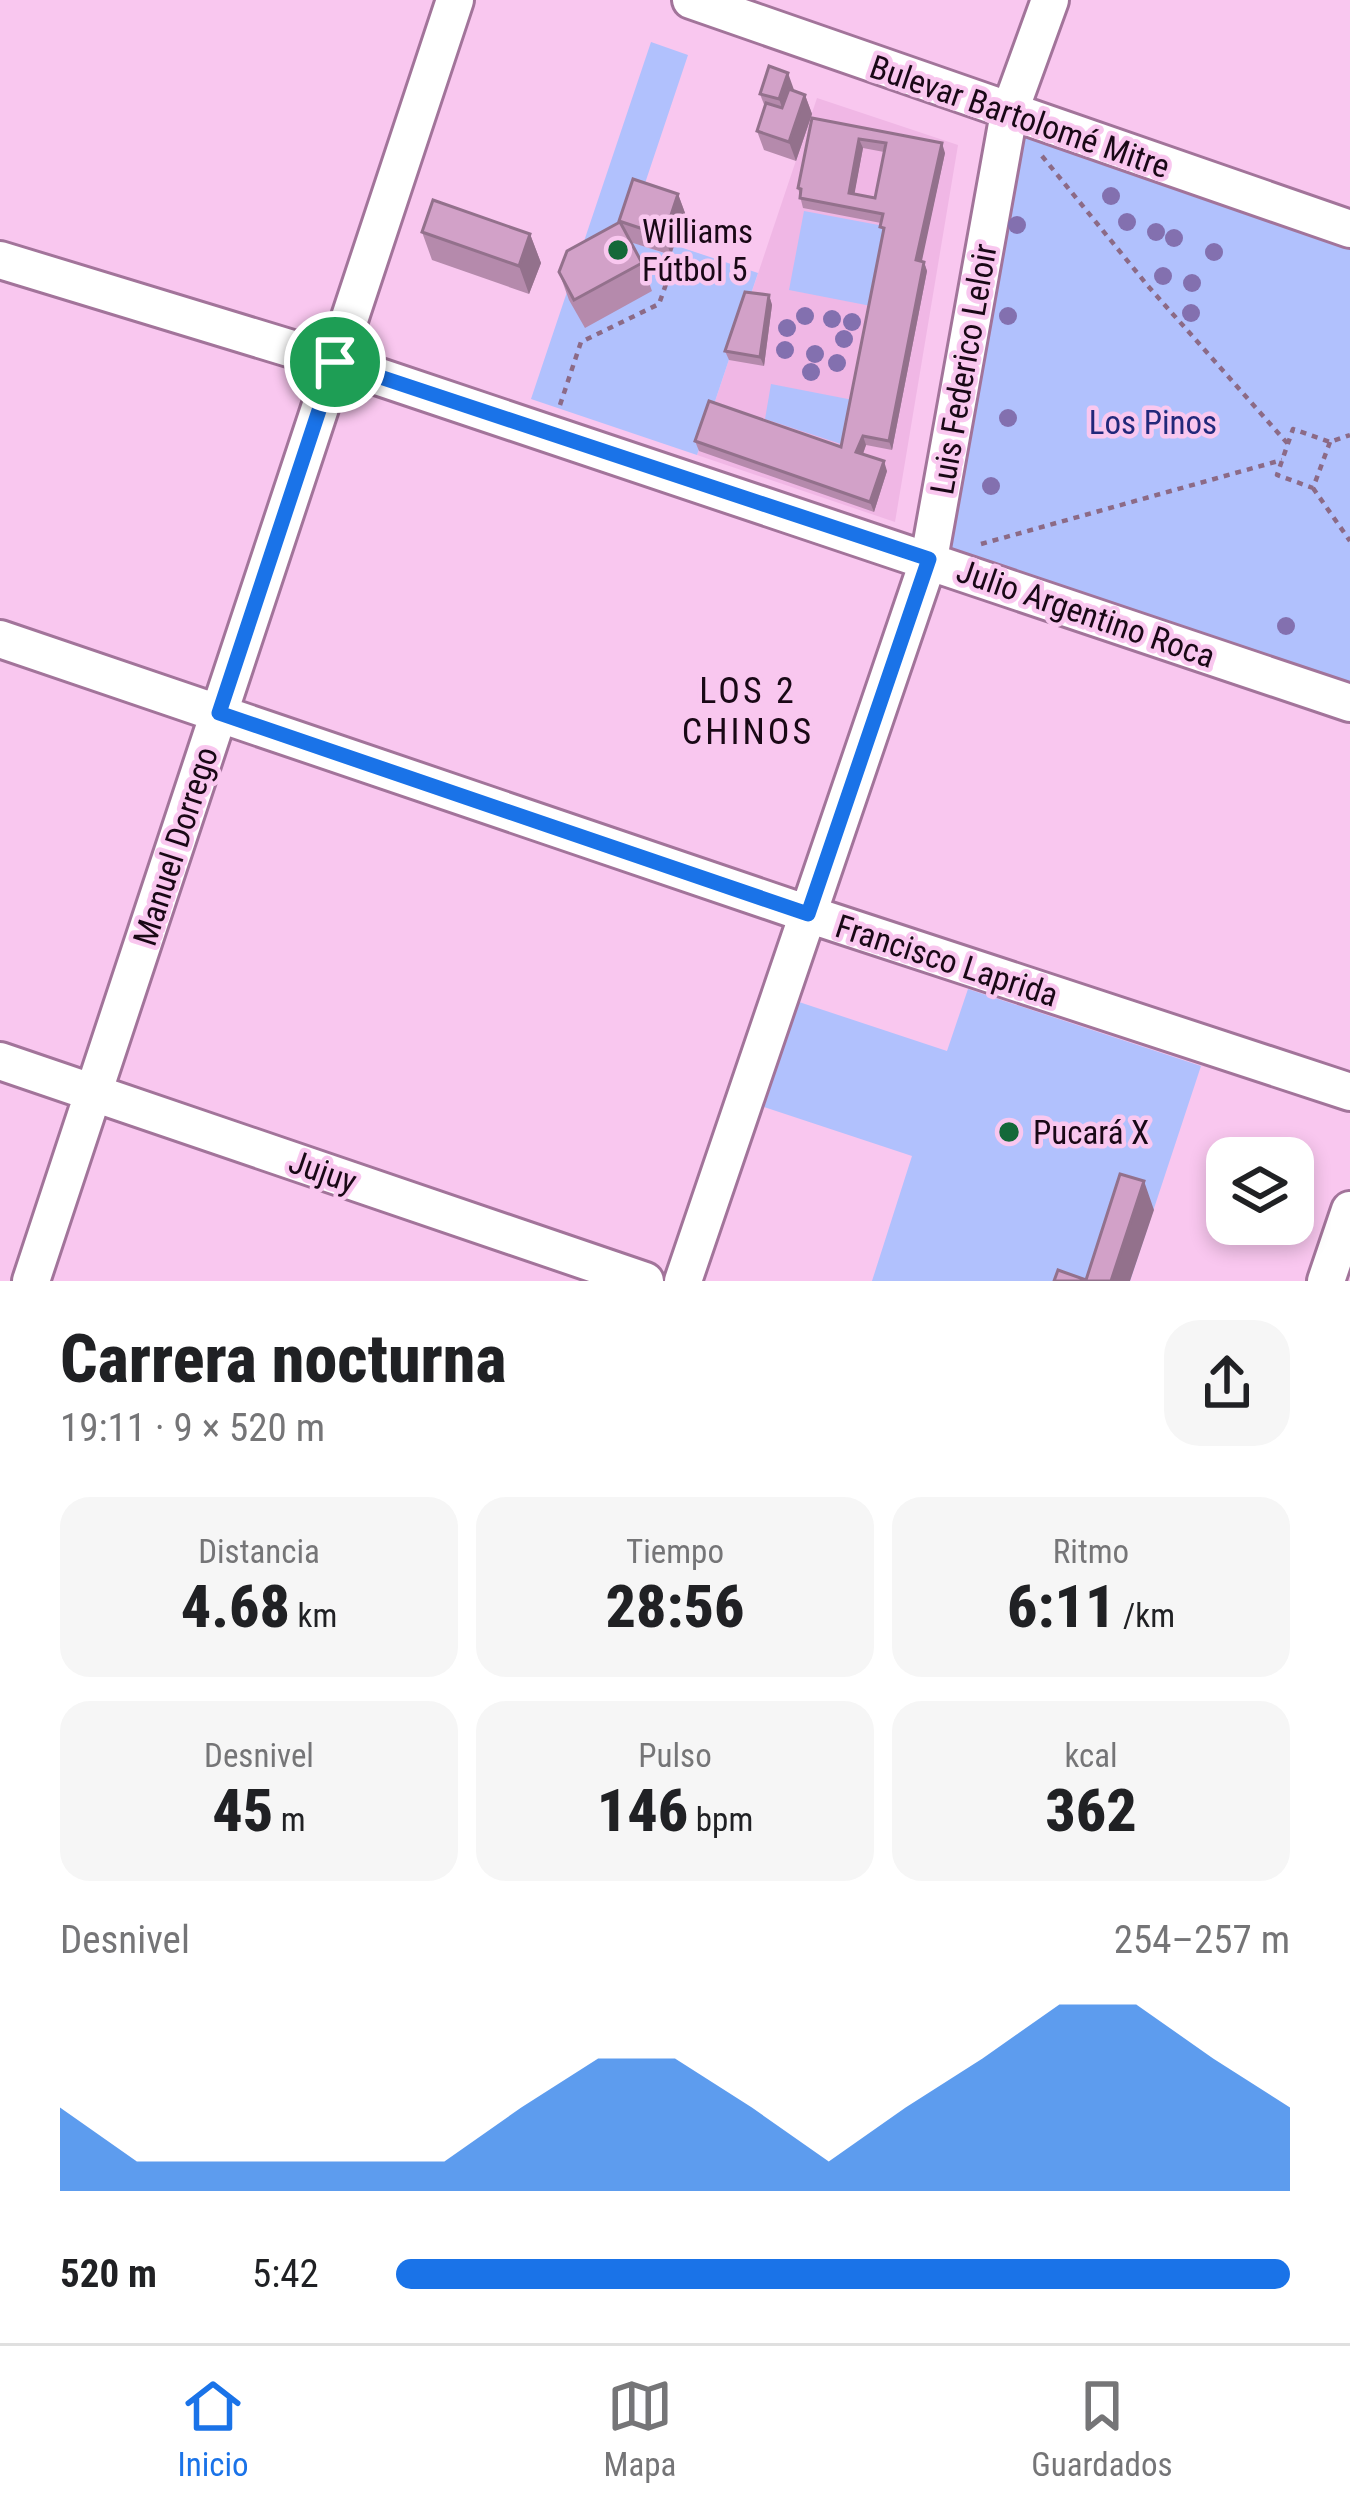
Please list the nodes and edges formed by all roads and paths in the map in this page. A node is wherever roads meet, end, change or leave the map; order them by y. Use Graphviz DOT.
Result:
graph roads {
  1 [pos="455,0"];
  2 [pos="691,0"];
  3 [pos="1050,0"];
  4 [pos="1009,113"];
  5 [pos="1042,155"];
  6 [pos="1350,229"];
  7 [pos="0,260"];
  8 [pos="671,270"];
  9 [pos="335,362"];
  10 [pos="550,434"];
  11 [pos="1350,435"];
  12 [pos="1330,442"];
  13 [pos="1288,444"];
  14 [pos="1282,460"];
  15 [pos="1313,488"];
  16 [pos="1350,541"];
  17 [pos="976,546"];
  18 [pos="929,559"];
  19 [pos="0,639"];
  20 [pos="1350,703"];
  21 [pos="219,713"];
  22 [pos="808,914"];
  23 [pos="0,1061"];
  24 [pos="1350,1092"];
  25 [pos="93,1093"];
  26 [pos="1350,1210"];
  27 [pos="31,1281"];
  28 [pos="645,1281"];
  29 [pos="683,1281"];
  30 [pos="1326,1281"];
  1 -- 9 [label="street, Manuel Dorrego"];
  2 -- 4 [label="street, Bulevar Bartolomé Mitre"];
  3 -- 4 [label="street, Luis Federico Leloir"];
  4 -- 6 [label="street, Bulevar Bartolomé Mitre"];
  4 -- 18 [label="street, Luis Federico Leloir"];
  5 -- 13 [label="path"];
  7 -- 9 [label="street, Julio Argentino Roca"];
  8 -- 10 [label="path"];
  9 -- 10 [label="street, Julio Argentino Roca"];
  9 -- 21 [label="street, Manuel Dorrego"];
  10 -- 18 [label="street, Julio Argentino Roca"];
  11 -- 12 [label="path"];
  12 -- 13 [label="path"];
  12 -- 15 [label="path"];
  13 -- 14 [label="path"];
  14 -- 15 [label="path"];
  14 -- 17 [label="path"];
  15 -- 16 [label="path"];
  18 -- 20 [label="street, Julio Argentino Roca"];
  18 -- 22 [label="street, Luis Federico Leloir"];
  19 -- 21 [label="street, Francisco Laprida"];
  21 -- 22 [label="street, Francisco Laprida"];
  21 -- 25 [label="street, Manuel Dorrego"];
  22 -- 24 [label="street, Francisco Laprida"];
  22 -- 29 [label="street, Luis Federico Leloir"];
  23 -- 25 [label="street, Jujuy"];
  25 -- 27 [label="street, Manuel Dorrego"];
  25 -- 28 [label="street, Jujuy"];
  26 -- 30 [label="street"];
}
